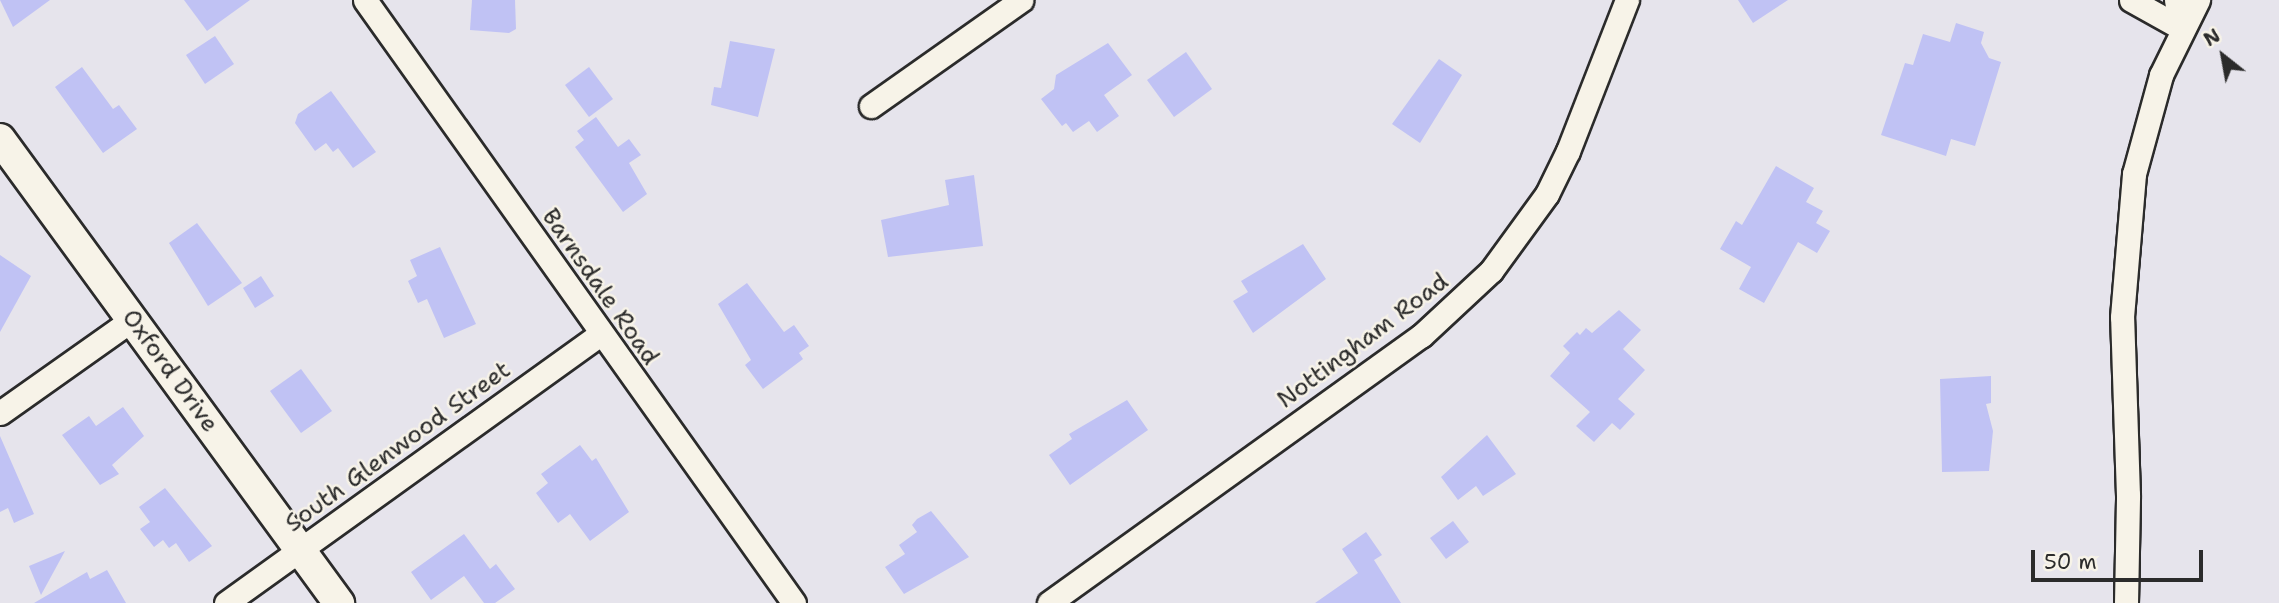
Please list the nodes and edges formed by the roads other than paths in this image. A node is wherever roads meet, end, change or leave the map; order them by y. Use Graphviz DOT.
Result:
graph roads {
  1 [pos="365,0"];
  2 [pos="1021,0"];
  3 [pos="1627,0"];
  4 [pos="2131,0"];
  5 [pos="2176,0"];
  6 [pos="2198,0"];
  7 [pos="2181,28"];
  8 [pos="871,106"];
  9 [pos="0,139"];
  10 [pos="133,319"];
  11 [pos="600,334"];
  12 [pos="0,413"];
  13 [pos="300,549"];
  14 [pos="226,603"];
  15 [pos="339,603"];
  16 [pos="794,603"];
  17 [pos="1049,603"];
  18 [pos="2126,603"];
  1 -- 11 [label="street, Barnsdale Road"];
  2 -- 8 [label="street"];
  3 -- 17 [label="street, Nottingham Road"];
  4 -- 7 [label="street"];
  5 -- 7 [label="street"];
  6 -- 7 [label="street"];
  7 -- 18 [label="street"];
  9 -- 10 [label="main road, Oxford Drive"];
  10 -- 12 [label="street"];
  10 -- 13 [label="main road, Oxford Drive"];
  11 -- 13 [label="street, South Glenwood Street"];
  11 -- 16 [label="street, Barnsdale Road"];
  13 -- 14 [label="street, South Glenwood Street"];
  13 -- 15 [label="main road, Oxford Drive"];
}
